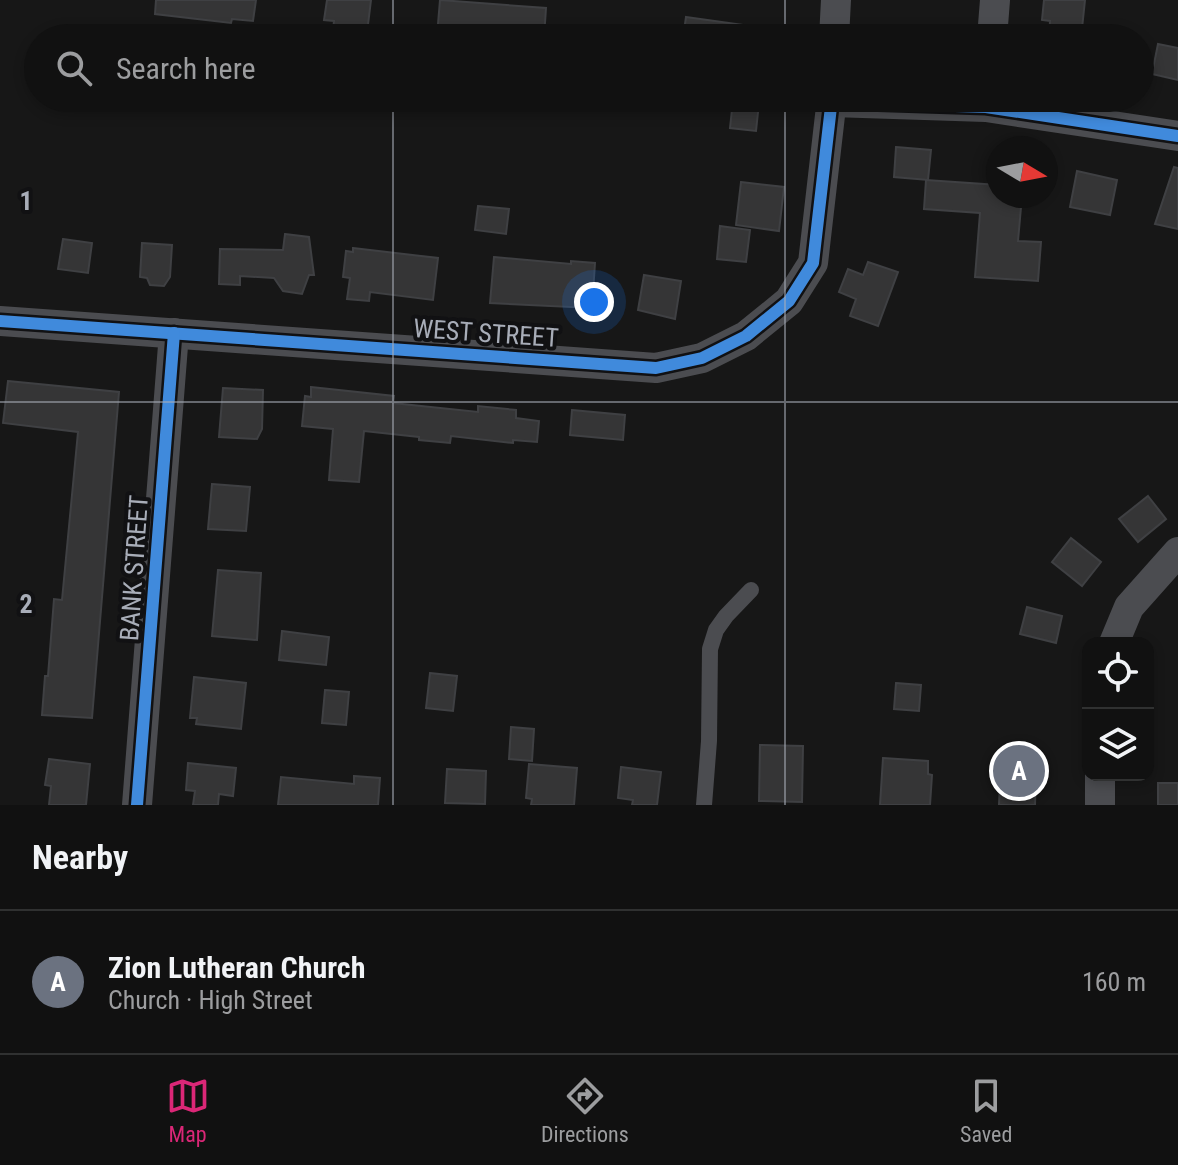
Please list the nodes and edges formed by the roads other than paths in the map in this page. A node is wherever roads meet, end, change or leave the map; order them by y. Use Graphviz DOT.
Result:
graph roads {
  1 [pos="836,0"];
  2 [pos="995,0"];
  3 [pos="835,24"];
  4 [pos="993,24"];
  5 [pos="831,112"];
  6 [pos="1039,112"];
  7 [pos="1178,136"];
  8 [pos="0,321"];
  9 [pos="174,333"];
  10 [pos="1178,552"];
  11 [pos="751,590"];
  12 [pos="1116,637"];
  13 [pos="1100,781"];
  14 [pos="137,805"];
  15 [pos="704,805"];
  16 [pos="1100,805"];
  1 -- 3 [label="street"];
  2 -- 4 [label="street"];
  5 -- 9 [label="street, WEST STREET"];
  6 -- 7 [label="street"];
  8 -- 9 [label="street, WEST STREET"];
  9 -- 14 [label="street, BANK STREET"];
  10 -- 12 [label="street"];
  11 -- 15 [label="lane"];
  13 -- 16 [label="street"];
}
